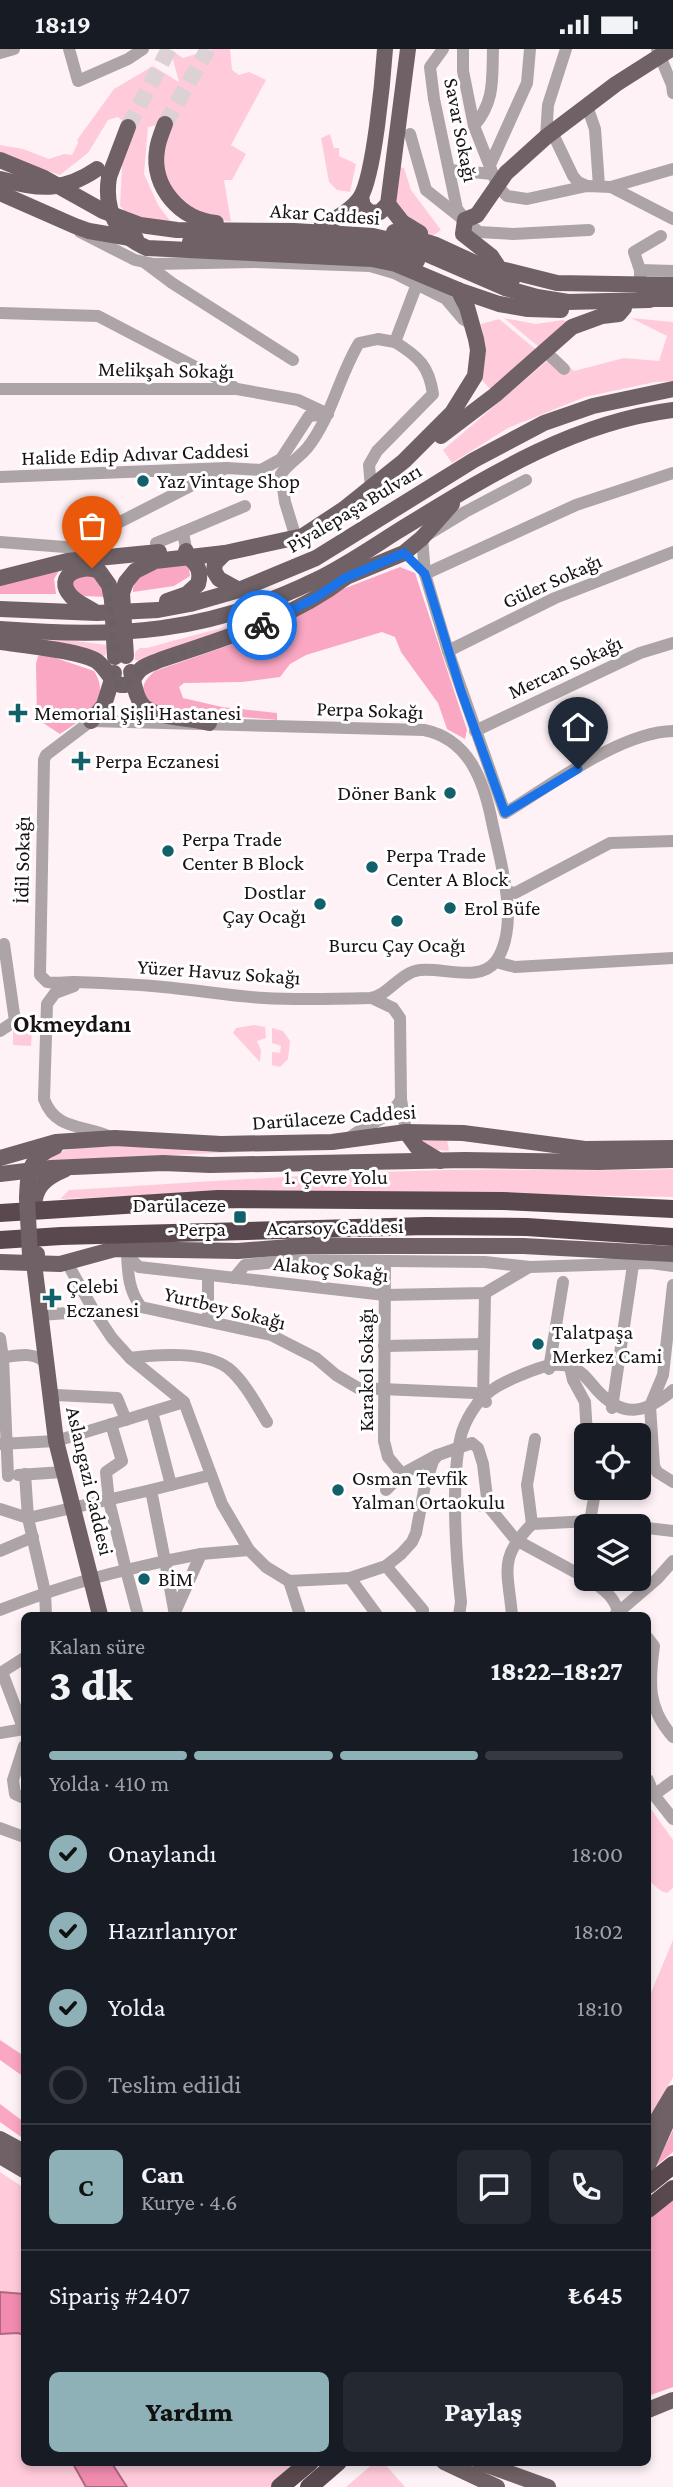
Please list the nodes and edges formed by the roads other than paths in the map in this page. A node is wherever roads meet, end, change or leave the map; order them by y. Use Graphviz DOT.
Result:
graph roads {
  1 [pos="15,49"];
  2 [pos="69,49"];
  3 [pos="143,49"];
  4 [pos="385,49"];
  5 [pos="408,49"];
  6 [pos="443,49"];
  7 [pos="463,49"];
  8 [pos="492,49"];
  9 [pos="530,49"];
  10 [pos="566,49"];
  11 [pos="667,51"];
  12 [pos="0,54"];
  13 [pos="673,93"];
  14 [pos="587,106"];
  15 [pos="165,124"];
  16 [pos="474,126"];
  17 [pos="128,127"];
  18 [pos="410,134"];
  19 [pos="549,135"];
  20 [pos="0,160"];
  21 [pos="673,169"];
  22 [pos="449,170"];
  23 [pos="103,173"];
  24 [pos="494,176"];
  25 [pos="0,180"];
  26 [pos="599,186"];
  27 [pos="361,197"];
  28 [pos="3,199"];
  29 [pos="388,204"];
  30 [pos="669,214"];
  31 [pos="465,220"];
  32 [pos="62,221"];
  33 [pos="321,227"];
  34 [pos="264,230"];
  35 [pos="589,230"];
  36 [pos="294,231"];
  37 [pos="661,236"];
  38 [pos="436,245"];
  39 [pos="144,261"];
  40 [pos="478,264"];
  41 [pos="499,268"];
  42 [pos="673,271"];
  43 [pos="640,278"];
  44 [pos="417,284"];
  45 [pos="673,285"];
  46 [pos="458,290"];
  47 [pos="673,299"];
  48 [pos="650,300"];
  49 [pos="624,308"];
  50 [pos="549,309"];
  51 [pos="673,310"];
  52 [pos="0,313"];
  53 [pos="473,325"];
  54 [pos="395,342"];
  55 [pos="546,352"];
  56 [pos="293,360"];
  57 [pos="564,369"];
  58 [pos="475,376"];
  59 [pos="0,389"];
  60 [pos="237,389"];
  61 [pos="673,389"];
  62 [pos="495,395"];
  63 [pos="673,410"];
  64 [pos="328,414"];
  65 [pos="404,461"];
  66 [pos="227,468"];
  67 [pos="673,473"];
  68 [pos="0,477"];
  69 [pos="526,480"];
  70 [pos="371,488"];
  71 [pos="459,494"];
  72 [pos="245,506"];
  73 [pos="183,532"];
  74 [pos="296,538"];
  75 [pos="422,538"];
  76 [pos="0,542"];
  77 [pos="78,548"];
  78 [pos="152,549"];
  79 [pos="230,551"];
  80 [pos="186,552"];
  81 [pos="673,552"];
  82 [pos="404,553"];
  83 [pos="0,570"];
  84 [pos="425,574"];
  85 [pos="0,578"];
  86 [pos="345,578"];
  87 [pos="298,589"];
  88 [pos="239,590"];
  89 [pos="117,597"];
  90 [pos="0,609"];
  91 [pos="138,611"];
  92 [pos="97,613"];
  93 [pos="0,629"];
  94 [pos="0,642"];
  95 [pos="673,643"];
  96 [pos="448,651"];
  97 [pos="121,656"];
  98 [pos="133,679"];
  99 [pos="113,681"];
  100 [pos="91,721"];
  101 [pos="209,723"];
  102 [pos="475,731"];
  103 [pos="673,731"];
  104 [pos="673,841"];
  105 [pos="506,891"];
  106 [pos="4,944"];
  107 [pos="673,958"];
  108 [pos="496,961"];
  109 [pos="84,983"];
  110 [pos="372,998"];
  111 [pos="0,1031"];
  112 [pos="401,1098"];
  113 [pos="406,1132"];
  114 [pos="463,1133"];
  115 [pos="380,1135"];
  116 [pos="115,1139"];
  117 [pos="71,1141"];
  118 [pos="345,1141"];
  119 [pos="673,1148"];
  120 [pos="0,1158"];
  121 [pos="465,1160"];
  122 [pos="673,1160"];
  123 [pos="440,1161"];
  124 [pos="364,1162"];
  125 [pos="65,1169"];
  126 [pos="30,1171"];
  127 [pos="0,1175"];
  128 [pos="31,1199"];
  129 [pos="673,1209"];
  130 [pos="0,1213"];
  131 [pos="673,1237"];
  132 [pos="0,1240"];
  133 [pos="127,1252"];
  134 [pos="34,1260"];
  135 [pos="671,1260"];
  136 [pos="385,1261"];
  137 [pos="0,1262"];
  138 [pos="633,1265"];
  139 [pos="530,1267"];
  140 [pos="0,1268"];
  141 [pos="70,1268"];
  142 [pos="208,1276"];
  143 [pos="234,1278"];
  144 [pos="563,1282"];
  145 [pos="673,1285"];
  146 [pos="485,1293"];
  147 [pos="385,1295"];
  148 [pos="93,1311"];
  149 [pos="41,1315"];
  150 [pos="208,1320"];
  151 [pos="0,1338"];
  152 [pos="484,1344"];
  153 [pos="384,1346"];
  154 [pos="2,1358"];
  155 [pos="130,1358"];
  156 [pos="46,1364"];
  157 [pos="550,1367"];
  158 [pos="570,1369"];
  159 [pos="673,1389"];
  160 [pos="383,1390"];
  161 [pos="673,1396"];
  162 [pos="484,1400"];
  163 [pos="51,1401"];
  164 [pos="184,1402"];
  165 [pos="612,1406"];
  166 [pos="650,1407"];
  167 [pos="152,1412"];
  168 [pos="126,1420"];
  169 [pos="267,1422"];
  170 [pos="586,1423"];
  171 [pos="111,1425"];
  172 [pos="535,1439"];
  173 [pos="56,1441"];
  174 [pos="3,1444"];
  175 [pos="462,1447"];
  176 [pos="438,1455"];
  177 [pos="63,1472"];
  178 [pos="25,1474"];
  179 [pos="402,1474"];
  180 [pos="211,1475"];
  181 [pos="4,1476"];
  182 [pos="673,1482"];
  183 [pos="171,1485"];
  184 [pos="151,1490"];
  185 [pos="386,1490"];
  186 [pos="109,1501"];
  187 [pos="463,1505"];
  188 [pos="488,1506"];
  189 [pos="0,1509"];
  190 [pos="73,1510"];
  191 [pos="28,1518"];
  192 [pos="574,1522"];
  193 [pos="533,1524"];
  194 [pos="651,1528"];
  195 [pos="673,1531"];
  196 [pos="33,1537"];
  197 [pos="516,1540"];
  198 [pos="249,1550"];
  199 [pos="0,1551"];
  200 [pos="201,1554"];
  201 [pos="673,1560"];
  202 [pos="165,1561"];
  203 [pos="386,1566"];
  204 [pos="126,1570"];
  205 [pos="574,1571"];
  206 [pos="91,1578"];
  207 [pos="350,1578"];
  208 [pos="289,1581"];
  209 [pos="605,1591"];
  210 [pos="45,1592"];
  211 [pos="0,1610"];
  212 [pos="47,1612"];
  213 [pos="99,1612"];
  214 [pos="137,1612"];
  215 [pos="175,1612"];
  216 [pos="176,1612"];
  217 [pos="299,1612"];
  218 [pos="375,1612"];
  219 [pos="422,1612"];
  220 [pos="459,1612"];
  221 [pos="466,1612"];
  222 [pos="512,1612"];
  223 [pos="620,1612"];
  224 [pos="623,1612"];
  225 [pos="651,1642"];
  226 [pos="21,1660"];
  227 [pos="651,1671"];
  228 [pos="651,1705"];
  229 [pos="21,1721"];
  230 [pos="21,1730"];
  231 [pos="0,1733"];
  232 [pos="673,1737"];
  233 [pos="21,1755"];
  234 [pos="673,1781"];
  235 [pos="651,1788"];
  236 [pos="654,1795"];
  237 [pos="21,1797"];
  238 [pos="671,1812"];
  239 [pos="0,1828"];
  240 [pos="21,1836"];
  241 [pos="673,2093"];
  242 [pos="673,2108"];
  243 [pos="651,2130"];
  244 [pos="0,2139"];
  245 [pos="21,2151"];
  246 [pos="0,2156"];
  247 [pos="651,2158"];
  248 [pos="673,2165"];
  249 [pos="21,2169"];
  250 [pos="651,2183"];
  251 [pos="673,2189"];
  252 [pos="651,2207"];
  253 [pos="673,2400"];
  254 [pos="651,2409"];
  255 [pos="305,2466"];
  256 [pos="333,2466"];
  257 [pos="456,2466"];
  258 [pos="487,2476"];
  259 [pos="281,2487"];
  260 [pos="309,2487"];
  261 [pos="526,2487"];
  262 [pos="548,2487"];
  1 -- 12 [label="street"];
  2 -- 3 [label="street"];
  4 -- 27 [label="main road"];
  5 -- 29 [label="main road"];
  6 -- 22 [label="street, Savar Sokağı"];
  7 -- 16 [label="street"];
  8 -- 16 [label="street"];
  9 -- 24 [label="street"];
  10 -- 19 [label="street"];
  11 -- 13 [label="street"];
  11 -- 14 [label="main road"];
  14 -- 19 [label="main road"];
  14 -- 26 [label="street"];
  15 -- 34 [label="main road"];
  16 -- 24 [label="street"];
  17 -- 23 [label="main road"];
  18 -- 31 [label="street"];
  19 -- 24 [label="main road"];
  19 -- 26 [label="street"];
  20 -- 34 [label="main road, Akar Caddesi"];
  21 -- 26 [label="street"];
  22 -- 24 [label="street"];
  22 -- 31 [label="street, Savar Sokağı"];
  23 -- 25 [label="main road, bridge"];
  23 -- 46 [label="main road, bridge"];
  24 -- 26 [label="street"];
  24 -- 31 [label="main road"];
  26 -- 30 [label="street"];
  27 -- 29 [label="main road"];
  27 -- 33 [label="main road"];
  28 -- 32 [label="main road, Akar Caddesi"];
  29 -- 38 [label="main road"];
  31 -- 35 [label="street"];
  31 -- 41 [label="main road"];
  32 -- 39 [label="street, Akar Caddesi"];
  32 -- 50 [label="main road, Akar Caddesi"];
  33 -- 36 [label="main road"];
  33 -- 38 [label="main road"];
  34 -- 36 [label="main road, Akar Caddesi"];
  36 -- 48 [label="main road, Akar Caddesi"];
  37 -- 43 [label="street"];
  38 -- 40 [label="main road"];
  39 -- 44 [label="street, Akar Caddesi"];
  39 -- 56 [label="street"];
  40 -- 41 [label="main road"];
  40 -- 48 [label="main road"];
  41 -- 43 [label="main road"];
  42 -- 43 [label="street"];
  43 -- 45 [label="main road"];
  44 -- 53 [label="street, Akar Caddesi"];
  44 -- 54 [label="street"];
  46 -- 50 [label="main road"];
  46 -- 53 [label="main road"];
  47 -- 48 [label="main road"];
  49 -- 50 [label="main road"];
  49 -- 51 [label="main road"];
  49 -- 55 [label="main road"];
  52 -- 60 [label="street"];
  53 -- 58 [label="main road"];
  54 -- 64 [label="street"];
  54 -- 70 [label="street"];
  55 -- 57 [label="street"];
  55 -- 62 [label="main road"];
  58 -- 62 [label="main road"];
  58 -- 65 [label="main road"];
  59 -- 60 [label="street, Melikşah Sokağı"];
  60 -- 64 [label="street, Melikşah Sokağı"];
  61 -- 88 [label="main road, Piyalepaşa Bulvarı"];
  62 -- 65 [label="main road"];
  63 -- 71 [label="main road, Piyalepaşa Bulvarı"];
  64 -- 66 [label="street, Halide Edip Adıvar Caddesi"];
  64 -- 74 [label="street"];
  65 -- 70 [label="main road"];
  66 -- 68 [label="street, Halide Edip Adıvar Caddesi"];
  66 -- 77 [label="street"];
  67 -- 84 [label="street"];
  69 -- 75 [label="street"];
  70 -- 74 [label="main road"];
  71 -- 75 [label="main road"];
  71 -- 87 [label="main road, Piyalepaşa Bulvarı"];
  72 -- 73 [label="street"];
  73 -- 78 [label="street"];
  73 -- 80 [label="street"];
  74 -- 79 [label="main road"];
  75 -- 82 [label="main road"];
  75 -- 84 [label="street"];
  76 -- 77 [label="street"];
  77 -- 83 [label="main road"];
  78 -- 80 [label="main road"];
  78 -- 85 [label="main road"];
  78 -- 89 [label="main road"];
  79 -- 80 [label="main road"];
  79 -- 88 [label="main road"];
  80 -- 89 [label="main road"];
  80 -- 91 [label="main road"];
  81 -- 96 [label="street, Güler Sokağı"];
  82 -- 84 [label="street"];
  82 -- 86 [label="main road"];
  84 -- 96 [label="street"];
  86 -- 87 [label="main road"];
  86 -- 98 [label="main road"];
  87 -- 93 [label="main road, Piyalepaşa Bulvarı"];
  88 -- 91 [label="main road, Piyalepaşa Bulvarı"];
  89 -- 92 [label="main road"];
  89 -- 97 [label="main road, bridge"];
  90 -- 92 [label="main road, Piyalepaşa Bulvarı"];
  91 -- 92 [label="main road, Piyalepaşa Bulvarı"];
  94 -- 99 [label="main road"];
  95 -- 102 [label="street, Mercan Sokağı"];
  96 -- 102 [label="street"];
  97 -- 98 [label="main road"];
  97 -- 99 [label="main road"];
  98 -- 99 [label="main road"];
  98 -- 101 [label="main road"];
  99 -- 100 [label="main road"];
  100 -- 101 [label="street, Perpa Sokağı"];
  100 -- 109 [label="street, İdil Sokağı"];
  101 -- 105 [label="street, Perpa Sokağı"];
  102 -- 103 [label="street"];
  104 -- 105 [label="street"];
  105 -- 108 [label="street, Perpa Sokağı"];
  106 -- 111 [label="street"];
  107 -- 108 [label="street"];
  108 -- 110 [label="street"];
  109 -- 110 [label="street, Yüzer Havuz Sokağı"];
  109 -- 116 [label="street"];
  110 -- 112 [label="street"];
  112 -- 113 [label="street"];
  112 -- 118 [label="street"];
  113 -- 114 [label="main road, Darülaceze Caddesi"];
  113 -- 115 [label="main road, Darülaceze Caddesi"];
  113 -- 123 [label="main road"];
  114 -- 119 [label="main road, Darülaceze Caddesi"];
  114 -- 121 [label="main road"];
  115 -- 118 [label="main road, Darülaceze Caddesi"];
  115 -- 124 [label="main road"];
  116 -- 117 [label="main road, Darülaceze Caddesi"];
  116 -- 118 [label="main road, Darülaceze Caddesi"];
  117 -- 120 [label="main road, Darülaceze Caddesi"];
  117 -- 126 [label="main road"];
  121 -- 122 [label="main road, Darülaceze Caddesi"];
  121 -- 123 [label="main road, Darülaceze Caddesi"];
  123 -- 124 [label="main road, Darülaceze Caddesi"];
  124 -- 125 [label="main road, Darülaceze Caddesi"];
  125 -- 126 [label="main road, Darülaceze Caddesi"];
  125 -- 128 [label="main road"];
  126 -- 127 [label="main road, Darülaceze Caddesi"];
  126 -- 128 [label="main road, Aslangazi Caddesi"];
  127 -- 128 [label="main road"];
  128 -- 134 [label="main road, Aslangazi Caddesi, bridge"];
  129 -- 130 [label="highway, 1. Çevre Yolu"];
  131 -- 132 [label="highway"];
  133 -- 134 [label="main road, Acarsoy Caddesi"];
  133 -- 135 [label="main road, Acarsoy Caddesi"];
  133 -- 141 [label="main road, Acarsoy Caddesi"];
  133 -- 142 [label="street, Alakoç Sokağı"];
  133 -- 150 [label="street, Yurtbey Sokağı"];
  134 -- 137 [label="main road, Acarsoy Caddesi"];
  134 -- 140 [label="main road, Acarsoy Caddesi"];
  134 -- 141 [label="main road, Acarsoy Caddesi"];
  134 -- 149 [label="main road, Aslangazi Caddesi"];
  135 -- 138 [label="street"];
  136 -- 139 [label="street"];
  136 -- 143 [label="street"];
  136 -- 147 [label="street, Karakol Sokağı"];
  138 -- 139 [label="street"];
  138 -- 165 [label="street"];
  139 -- 146 [label="street, Alakoç Sokağı"];
  141 -- 148 [label="street"];
  142 -- 143 [label="street, Alakoç Sokağı"];
  142 -- 150 [label="street"];
  143 -- 147 [label="street, Alakoç Sokağı"];
  144 -- 157 [label="street"];
  145 -- 166 [label="street"];
  146 -- 147 [label="street, Alakoç Sokağı"];
  146 -- 152 [label="street"];
  147 -- 153 [label="street, Karakol Sokağı"];
  148 -- 149 [label="street"];
  148 -- 155 [label="street"];
  149 -- 156 [label="main road, Aslangazi Caddesi"];
  150 -- 160 [label="street, Yurtbey Sokağı"];
  151 -- 154 [label="street"];
  152 -- 153 [label="street"];
  152 -- 162 [label="street"];
  153 -- 160 [label="street, Karakol Sokağı"];
  154 -- 156 [label="street"];
  154 -- 174 [label="street"];
  155 -- 164 [label="street"];
  155 -- 169 [label="street"];
  156 -- 163 [label="main road, Aslangazi Caddesi"];
  157 -- 158 [label="street"];
  157 -- 162 [label="street"];
  158 -- 165 [label="street"];
  158 -- 170 [label="street"];
  159 -- 166 [label="street"];
  160 -- 162 [label="street, Yurtbey Sokağı"];
  160 -- 179 [label="street, Karakol Sokağı"];
  161 -- 166 [label="street"];
  162 -- 175 [label="street"];
  163 -- 168 [label="street"];
  163 -- 173 [label="main road, Aslangazi Caddesi"];
  164 -- 167 [label="street"];
  164 -- 180 [label="street"];
  165 -- 166 [label="street"];
  166 -- 182 [label="street"];
  167 -- 168 [label="street"];
  167 -- 183 [label="street"];
  168 -- 171 [label="street"];
  171 -- 173 [label="street"];
  171 -- 186 [label="street"];
  172 -- 193 [label="street"];
  173 -- 174 [label="street"];
  173 -- 177 [label="main road, Aslangazi Caddesi"];
  174 -- 181 [label="street"];
  175 -- 176 [label="street"];
  175 -- 187 [label="street"];
  175 -- 188 [label="street"];
  175 -- 220 [label="street"];
  176 -- 179 [label="street"];
  176 -- 203 [label="street"];
  177 -- 178 [label="street"];
  177 -- 190 [label="main road, Aslangazi Caddesi"];
  178 -- 181 [label="street"];
  178 -- 191 [label="street"];
  179 -- 185 [label="street"];
  180 -- 183 [label="street"];
  180 -- 198 [label="street"];
  183 -- 184 [label="street"];
  184 -- 186 [label="street"];
  184 -- 202 [label="street"];
  186 -- 190 [label="street"];
  186 -- 204 [label="street"];
  187 -- 188 [label="street"];
  187 -- 221 [label="street"];
  188 -- 197 [label="street"];
  189 -- 191 [label="street"];
  190 -- 191 [label="street"];
  190 -- 206 [label="main road, Aslangazi Caddesi"];
  191 -- 196 [label="street"];
  192 -- 193 [label="street"];
  193 -- 197 [label="street"];
  194 -- 195 [label="street"];
  196 -- 199 [label="street"];
  196 -- 210 [label="street"];
  197 -- 205 [label="street"];
  197 -- 222 [label="street"];
  198 -- 200 [label="street"];
  198 -- 208 [label="street"];
  200 -- 202 [label="street"];
  200 -- 216 [label="street"];
  201 -- 224 [label="street"];
  202 -- 204 [label="street"];
  202 -- 215 [label="street"];
  203 -- 207 [label="street"];
  203 -- 219 [label="street"];
  204 -- 206 [label="street"];
  204 -- 214 [label="street"];
  206 -- 210 [label="street"];
  206 -- 213 [label="main road, Aslangazi Caddesi"];
  207 -- 208 [label="street"];
  207 -- 218 [label="street"];
  208 -- 217 [label="street"];
  209 -- 223 [label="street"];
  210 -- 211 [label="street"];
  210 -- 212 [label="street"];
  225 -- 227 [label="street"];
  226 -- 229 [label="street"];
  228 -- 232 [label="street"];
  230 -- 231 [label="street"];
  233 -- 237 [label="street"];
  234 -- 236 [label="street"];
  235 -- 236 [label="street"];
  236 -- 238 [label="street"];
  239 -- 240 [label="street"];
  241 -- 243 [label="main road"];
  242 -- 247 [label="main road"];
  244 -- 245 [label="main road"];
  246 -- 249 [label="main road"];
  248 -- 250 [label="highway"];
  251 -- 252 [label="highway"];
  253 -- 254 [label="main road"];
  255 -- 259 [label="highway"];
  256 -- 260 [label="highway"];
  257 -- 258 [label="main road"];
  258 -- 261 [label="main road"];
  258 -- 262 [label="main road"];
}
